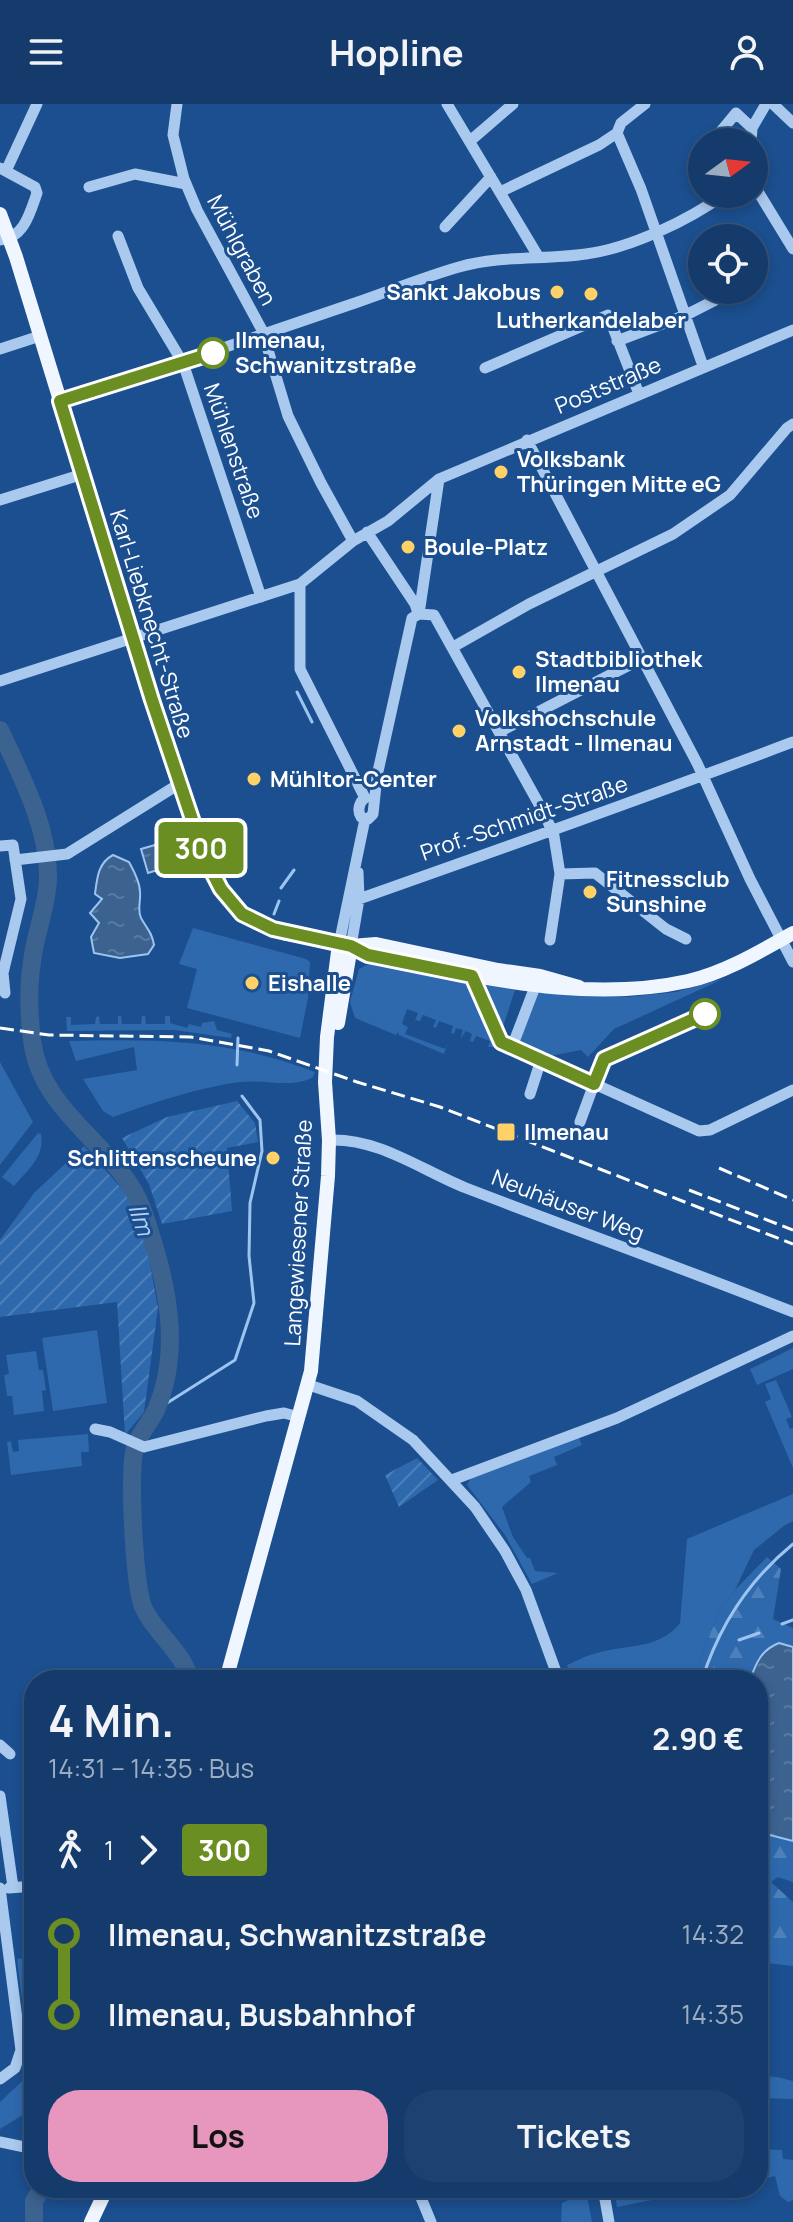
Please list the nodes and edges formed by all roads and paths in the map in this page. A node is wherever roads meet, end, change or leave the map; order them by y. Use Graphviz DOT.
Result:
graph roads {
  1 [pos="37,104"];
  2 [pos="177,104"];
  3 [pos="447,104"];
  4 [pos="513,104"];
  5 [pos="645,104"];
  6 [pos="766,104"];
  7 [pos="773,104"];
  8 [pos="793,123"];
  9 [pos="724,128"];
  10 [pos="752,128"];
  11 [pos="617,133"];
  12 [pos="470,141"];
  13 [pos="3,170"];
  14 [pos="491,177"];
  15 [pos="186,184"];
  16 [pos="89,187"];
  17 [pos="500,192"];
  18 [pos="706,208"];
  19 [pos="768,208"];
  20 [pos="0,214"];
  21 [pos="445,227"];
  22 [pos="656,233"];
  23 [pos="118,236"];
  24 [pos="5,240"];
  25 [pos="793,249"];
  26 [pos="538,256"];
  27 [pos="708,304"];
  28 [pos="686,315"];
  29 [pos="793,330"];
  30 [pos="264,335"];
  31 [pos="35,337"];
  32 [pos="617,341"];
  33 [pos="0,349"];
  34 [pos="183,363"];
  35 [pos="703,366"];
  36 [pos="485,368"];
  37 [pos="639,394"];
  38 [pos="60,401"];
  39 [pos="793,424"];
  40 [pos="527,440"];
  41 [pos="83,474"];
  42 [pos="439,479"];
  43 [pos="0,500"];
  44 [pos="367,532"];
  45 [pos="353,541"];
  46 [pos="596,571"];
  47 [pos="300,584"];
  48 [pos="261,597"];
  49 [pos="415,616"];
  50 [pos="132,638"];
  51 [pos="453,647"];
  52 [pos="641,659"];
  53 [pos="0,681"];
  54 [pos="499,732"];
  55 [pos="793,742"];
  56 [pos="702,774"];
  57 [pos="377,776"];
  58 [pos="356,779"];
  59 [pos="179,784"];
  60 [pos="369,799"];
  61 [pos="552,832"];
  62 [pos="0,846"];
  63 [pos="15,860"];
  64 [pos="357,864"];
  65 [pos="560,874"];
  66 [pos="359,899"];
  67 [pos="787,936"];
  68 [pos="686,939"];
  69 [pos="550,940"];
  70 [pos="345,945"];
  71 [pos="793,962"];
  72 [pos="533,992"];
  73 [pos="5,993"];
  74 [pos="541,1060"];
  75 [pos="594,1084"];
  76 [pos="793,1090"];
  77 [pos="530,1094"];
  78 [pos="580,1122"];
  79 [pos="329,1140"];
  80 [pos="793,1312"];
  81 [pos="793,1336"];
  82 [pos="309,1385"];
  83 [pos="299,1417"];
  84 [pos="95,1429"];
  85 [pos="452,1480"];
  86 [pos="229,1670"];
  87 [pos="555,1670"];
  88 [pos="0,1796"];
  89 [pos="5,1888"];
  90 [pos="0,2079"];
  91 [pos="0,2142"];
  92 [pos="24,2147"];
  93 [pos="102,2198"];
  94 [pos="421,2198"];
  95 [pos="605,2198"];
  96 [pos="91,2222"];
  97 [pos="431,2222"];
  98 [pos="609,2222"];
  1 -- 13 [label="street"];
  2 -- 15 [label="street, Mühlgraben"];
  3 -- 12 [label="street"];
  4 -- 12 [label="street"];
  5 -- 11 [label="street"];
  6 -- 10 [label="street"];
  7 -- 8 [label="street"];
  9 -- 10 [label="street"];
  11 -- 17 [label="street"];
  11 -- 22 [label="street"];
  12 -- 14 [label="street"];
  13 -- 24 [label="street"];
  14 -- 17 [label="street"];
  14 -- 21 [label="street"];
  15 -- 16 [label="street"];
  15 -- 30 [label="street, Mühlgraben"];
  17 -- 26 [label="street"];
  18 -- 22 [label="street"];
  19 -- 25 [label="street"];
  20 -- 24 [label="main road, Karl-Liebknecht-Straße"];
  22 -- 26 [label="street"];
  22 -- 28 [label="street"];
  23 -- 34 [label="street, Mühlenstraße"];
  24 -- 31 [label="main road, Karl-Liebknecht-Straße"];
  26 -- 30 [label="street"];
  27 -- 28 [label="street"];
  28 -- 32 [label="street"];
  28 -- 35 [label="street"];
  29 -- 35 [label="street, Poststraße"];
  30 -- 34 [label="street"];
  30 -- 45 [label="street, Mühlgraben"];
  31 -- 33 [label="street"];
  31 -- 38 [label="main road, Karl-Liebknecht-Straße"];
  32 -- 36 [label="street"];
  32 -- 37 [label="street"];
  34 -- 38 [label="street"];
  34 -- 48 [label="street, Mühlenstraße"];
  35 -- 37 [label="street, Poststraße"];
  37 -- 40 [label="street, Poststraße"];
  38 -- 41 [label="main road, Karl-Liebknecht-Straße"];
  39 -- 46 [label="street"];
  40 -- 42 [label="street, Poststraße"];
  40 -- 46 [label="street"];
  41 -- 43 [label="street"];
  41 -- 50 [label="main road, Karl-Liebknecht-Straße"];
  42 -- 44 [label="street, Poststraße"];
  42 -- 49 [label="street"];
  44 -- 45 [label="street, Poststraße"];
  44 -- 49 [label="street"];
  45 -- 47 [label="street, Poststraße"];
  46 -- 51 [label="street"];
  46 -- 52 [label="street"];
  47 -- 48 [label="street"];
  47 -- 58 [label="street"];
  48 -- 50 [label="street"];
  49 -- 51 [label="street"];
  49 -- 57 [label="street"];
  50 -- 53 [label="street"];
  50 -- 59 [label="main road, Karl-Liebknecht-Straße"];
  51 -- 54 [label="street"];
  52 -- 54 [label="street"];
  52 -- 56 [label="street"];
  54 -- 61 [label="street"];
  55 -- 56 [label="street, Prof.-Schmidt-Straße"];
  56 -- 61 [label="street, Prof.-Schmidt-Straße"];
  56 -- 67 [label="street"];
  57 -- 58 [label="street"];
  57 -- 60 [label="street"];
  58 -- 60 [label="street"];
  59 -- 63 [label="street"];
  59 -- 70 [label="main road, Karl-Liebknecht-Straße"];
  60 -- 64 [label="street"];
  61 -- 65 [label="street"];
  61 -- 66 [label="street, Prof.-Schmidt-Straße"];
  62 -- 63 [label="street"];
  63 -- 73 [label="street"];
  64 -- 66 [label="street"];
  64 -- 70 [label="street"];
  65 -- 68 [label="street"];
  65 -- 69 [label="street"];
  66 -- 70 [label="street"];
  67 -- 70 [label="main road, Karl-Liebknecht-Straße"];
  67 -- 71 [label="street"];
  70 -- 79 [label="main road, Langewiesener Straße"];
  72 -- 74 [label="street"];
  74 -- 75 [label="street"];
  74 -- 77 [label="street"];
  75 -- 76 [label="street"];
  75 -- 78 [label="street"];
  79 -- 80 [label="street, Neuhäuser Weg"];
  79 -- 82 [label="main road, Langewiesener Straße"];
  81 -- 85 [label="street"];
  82 -- 83 [label="main road, Langewiesener Straße"];
  82 -- 85 [label="street"];
  83 -- 84 [label="street"];
  83 -- 86 [label="main road, Langewiesener Straße"];
  85 -- 87 [label="street"];
  88 -- 89 [label="street"];
  89 -- 90 [label="street"];
  91 -- 92 [label="street"];
  93 -- 96 [label="main road"];
  94 -- 97 [label="street"];
  95 -- 98 [label="street"];
}
